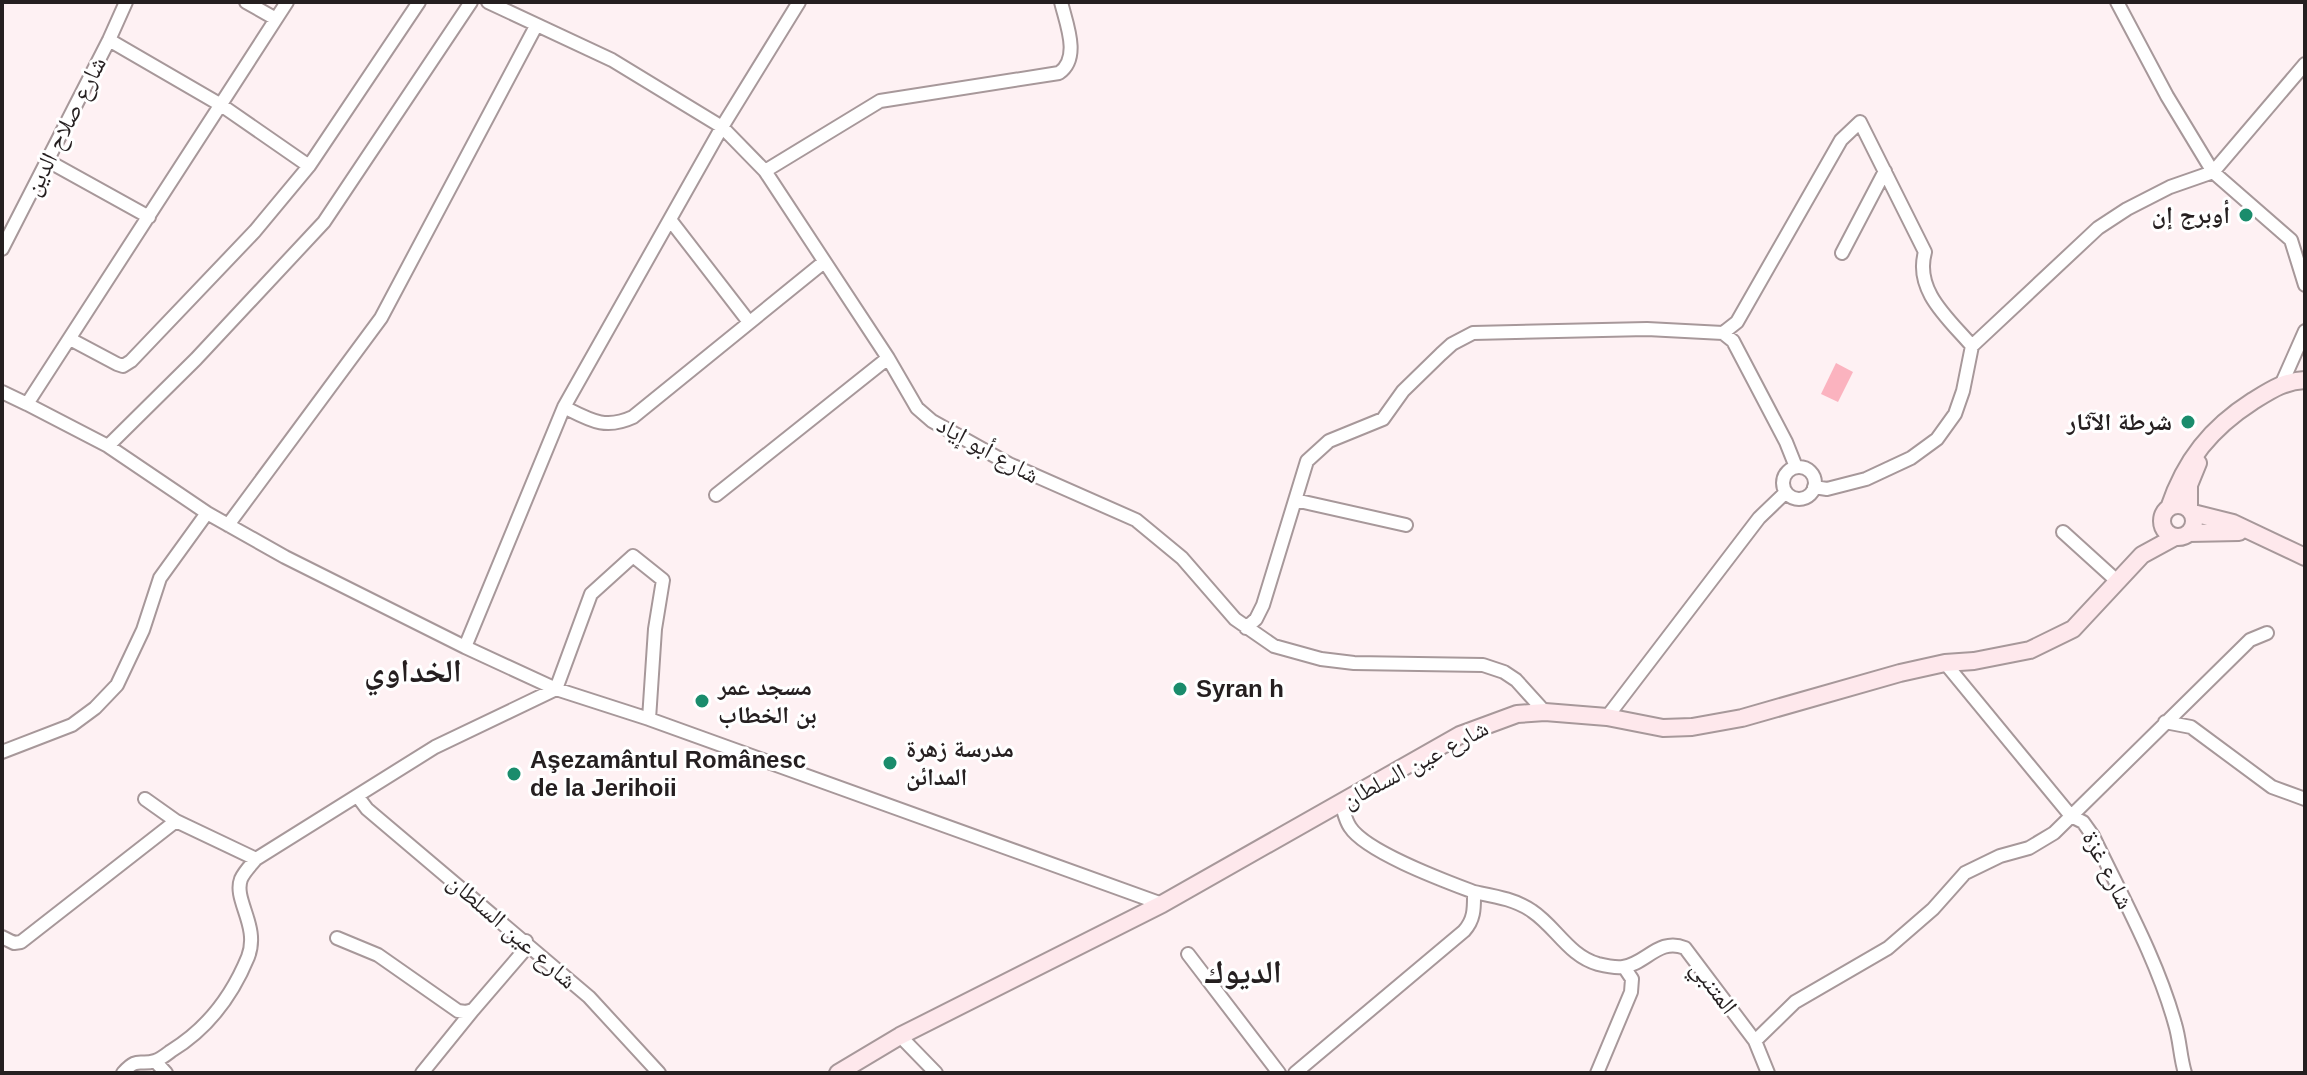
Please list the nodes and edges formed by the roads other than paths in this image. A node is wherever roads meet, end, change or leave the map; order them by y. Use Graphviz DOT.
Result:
graph roads {
  1 [pos="126,2"];
  2 [pos="246,2"];
  3 [pos="287,2"];
  4 [pos="419,2"];
  5 [pos="471,2"];
  6 [pos="488,2"];
  7 [pos="799,2"];
  8 [pos="1061,2"];
  9 [pos="2117,2"];
  10 [pos="276,19"];
  11 [pos="536,26"];
  12 [pos="109,40"];
  13 [pos="2305,64"];
  14 [pos="221,105"];
  15 [pos="722,127"];
  16 [pos="48,161"];
  17 [pos="309,166"];
  18 [pos="765,171"];
  19 [pos="1885,171"];
  20 [pos="2213,172"];
  21 [pos="149,217"];
  22 [pos="671,221"];
  23 [pos="2305,231"];
  24 [pos="2291,240"];
  25 [pos="2,249"];
  26 [pos="1842,253"];
  27 [pos="824,262"];
  28 [pos="2305,285"];
  29 [pos="749,322"];
  30 [pos="2305,331"];
  31 [pos="1723,333"];
  32 [pos="70,339"];
  33 [pos="1972,346"];
  34 [pos="888,358"];
  35 [pos="2305,380"];
  36 [pos="2282,383"];
  37 [pos="2,392"];
  38 [pos="27,404"];
  39 [pos="564,407"];
  40 [pos="2231,416"];
  41 [pos="108,446"];
  42 [pos="1796,467"];
  43 [pos="1814,487"];
  44 [pos="1786,492"];
  45 [pos="716,495"];
  46 [pos="1295,500"];
  47 [pos="2191,511"];
  48 [pos="207,513"];
  49 [pos="2165,515"];
  50 [pos="228,525"];
  51 [pos="1406,525"];
  52 [pos="2063,532"];
  53 [pos="2182,535"];
  54 [pos="2262,538"];
  55 [pos="2305,557"];
  56 [pos="2117,581"];
  57 [pos="1246,628"];
  58 [pos="2267,633"];
  59 [pos="465,647"];
  60 [pos="1945,663"];
  61 [pos="556,689"];
  62 [pos="1545,712"];
  63 [pos="1607,717"];
  64 [pos="649,719"];
  65 [pos="2165,722"];
  66 [pos="2,752"];
  67 [pos="358,797"];
  68 [pos="145,799"];
  69 [pos="2305,799"];
  70 [pos="1341,803"];
  71 [pos="2071,816"];
  72 [pos="176,821"];
  73 [pos="256,859"];
  74 [pos="1474,892"];
  75 [pos="1162,904"];
  76 [pos="2,937"];
  77 [pos="337,938"];
  78 [pos="526,941"];
  79 [pos="1188,954"];
  80 [pos="1624,967"];
  81 [pos="473,1010"];
  82 [pos="458,1011"];
  83 [pos="458,1027"];
  84 [pos="900,1036"];
  85 [pos="1755,1041"];
  86 [pos="155,1061"];
  87 [pos="123,1073"];
  88 [pos="166,1073"];
  89 [pos="422,1073"];
  90 [pos="659,1073"];
  91 [pos="838,1073"];
  92 [pos="936,1073"];
  93 [pos="1279,1073"];
  94 [pos="1295,1073"];
  95 [pos="1597,1073"];
  96 [pos="1768,1073"];
  97 [pos="2185,1073"];
  1 -- 12 [label="street, شارع صلاح الدين"];
  2 -- 10 [label="street"];
  3 -- 10 [label="street"];
  4 -- 17 [label="street"];
  5 -- 41 [label="street"];
  6 -- 11 [label="street, شارع أبو إياد"];
  7 -- 15 [label="street"];
  8 -- 18 [label="street"];
  9 -- 20 [label="street"];
  10 -- 14 [label="street"];
  11 -- 15 [label="street, شارع أبو إياد"];
  11 -- 50 [label="street"];
  12 -- 14 [label="street"];
  12 -- 16 [label="street, شارع صلاح الدين"];
  13 -- 20 [label="street"];
  14 -- 17 [label="street"];
  14 -- 21 [label="street"];
  15 -- 18 [label="street, شارع أبو إياد"];
  15 -- 22 [label="street"];
  16 -- 21 [label="street"];
  16 -- 25 [label="street, شارع صلاح الدين"];
  17 -- 32 [label="street"];
  18 -- 27 [label="street, شارع أبو إياد"];
  19 -- 26 [label="street"];
  19 -- 31 [label="street"];
  19 -- 33 [label="street"];
  20 -- 24 [label="street"];
  20 -- 33 [label="street"];
  21 -- 32 [label="street"];
  22 -- 29 [label="street"];
  22 -- 39 [label="street"];
  23 -- 24 [label="street"];
  24 -- 28 [label="street"];
  27 -- 29 [label="street"];
  27 -- 34 [label="street, شارع أبو إياد"];
  29 -- 39 [label="street"];
  30 -- 36 [label="street"];
  31 -- 42 [label="street"];
  31 -- 46 [label="street"];
  32 -- 38 [label="street"];
  33 -- 43 [label="street"];
  34 -- 45 [label="street"];
  34 -- 57 [label="street, شارع أبو إياد"];
  35 -- 36 [label="main road"];
  36 -- 40 [label="main road, شارع عين السلطان"];
  37 -- 38 [label="street"];
  38 -- 41 [label="street"];
  39 -- 59 [label="street"];
  40 -- 47 [label="main road, شارع عين السلطان"];
  40 -- 49 [label="main road, شارع عين السلطان"];
  41 -- 48 [label="street"];
  42 -- 43 [label="street"];
  42 -- 44 [label="street"];
  43 -- 44 [label="street"];
  44 -- 63 [label="street"];
  46 -- 51 [label="street"];
  46 -- 57 [label="street"];
  47 -- 49 [label="main road"];
  47 -- 53 [label="main road"];
  47 -- 54 [label="main road"];
  48 -- 50 [label="street"];
  48 -- 66 [label="street"];
  49 -- 53 [label="main road"];
  49 -- 56 [label="main road, شارع عين السلطان"];
  50 -- 59 [label="street"];
  52 -- 56 [label="street"];
  53 -- 54 [label="main road"];
  53 -- 56 [label="main road, شارع عين السلطان"];
  54 -- 55 [label="main road"];
  56 -- 60 [label="main road, شارع عين السلطان"];
  57 -- 62 [label="street, شارع أبو إياد"];
  58 -- 65 [label="street"];
  59 -- 61 [label="street"];
  60 -- 63 [label="main road, شارع عين السلطان"];
  60 -- 71 [label="street, شارع غزة"];
  61 -- 64 [label="street"];
  61 -- 64 [label="street"];
  61 -- 67 [label="street"];
  62 -- 63 [label="main road, شارع عين السلطان"];
  62 -- 70 [label="main road, شارع عين السلطان"];
  64 -- 75 [label="street"];
  65 -- 69 [label="street"];
  65 -- 71 [label="street"];
  67 -- 73 [label="street"];
  67 -- 78 [label="street, شارع عين السلطان"];
  68 -- 72 [label="street"];
  70 -- 74 [label="street"];
  70 -- 75 [label="main road, شارع عين السلطان"];
  71 -- 85 [label="street"];
  71 -- 97 [label="street, شارع غزة"];
  72 -- 73 [label="street"];
  72 -- 76 [label="street"];
  73 -- 86 [label="street"];
  74 -- 80 [label="street"];
  74 -- 94 [label="street"];
  75 -- 84 [label="main road, شارع عين السلطان"];
  77 -- 82 [label="street"];
  78 -- 81 [label="street"];
  78 -- 90 [label="street, شارع عين السلطان"];
  79 -- 93 [label="street"];
  80 -- 85 [label="street, المتنبي"];
  80 -- 95 [label="street"];
  81 -- 82 [label="street"];
  81 -- 83 [label="street"];
  82 -- 83 [label="street"];
  83 -- 89 [label="street"];
  84 -- 91 [label="main road, شارع عين السلطان"];
  84 -- 92 [label="street"];
  85 -- 96 [label="street, المتنبي"];
  86 -- 87 [label="street"];
  86 -- 88 [label="street"];
}
